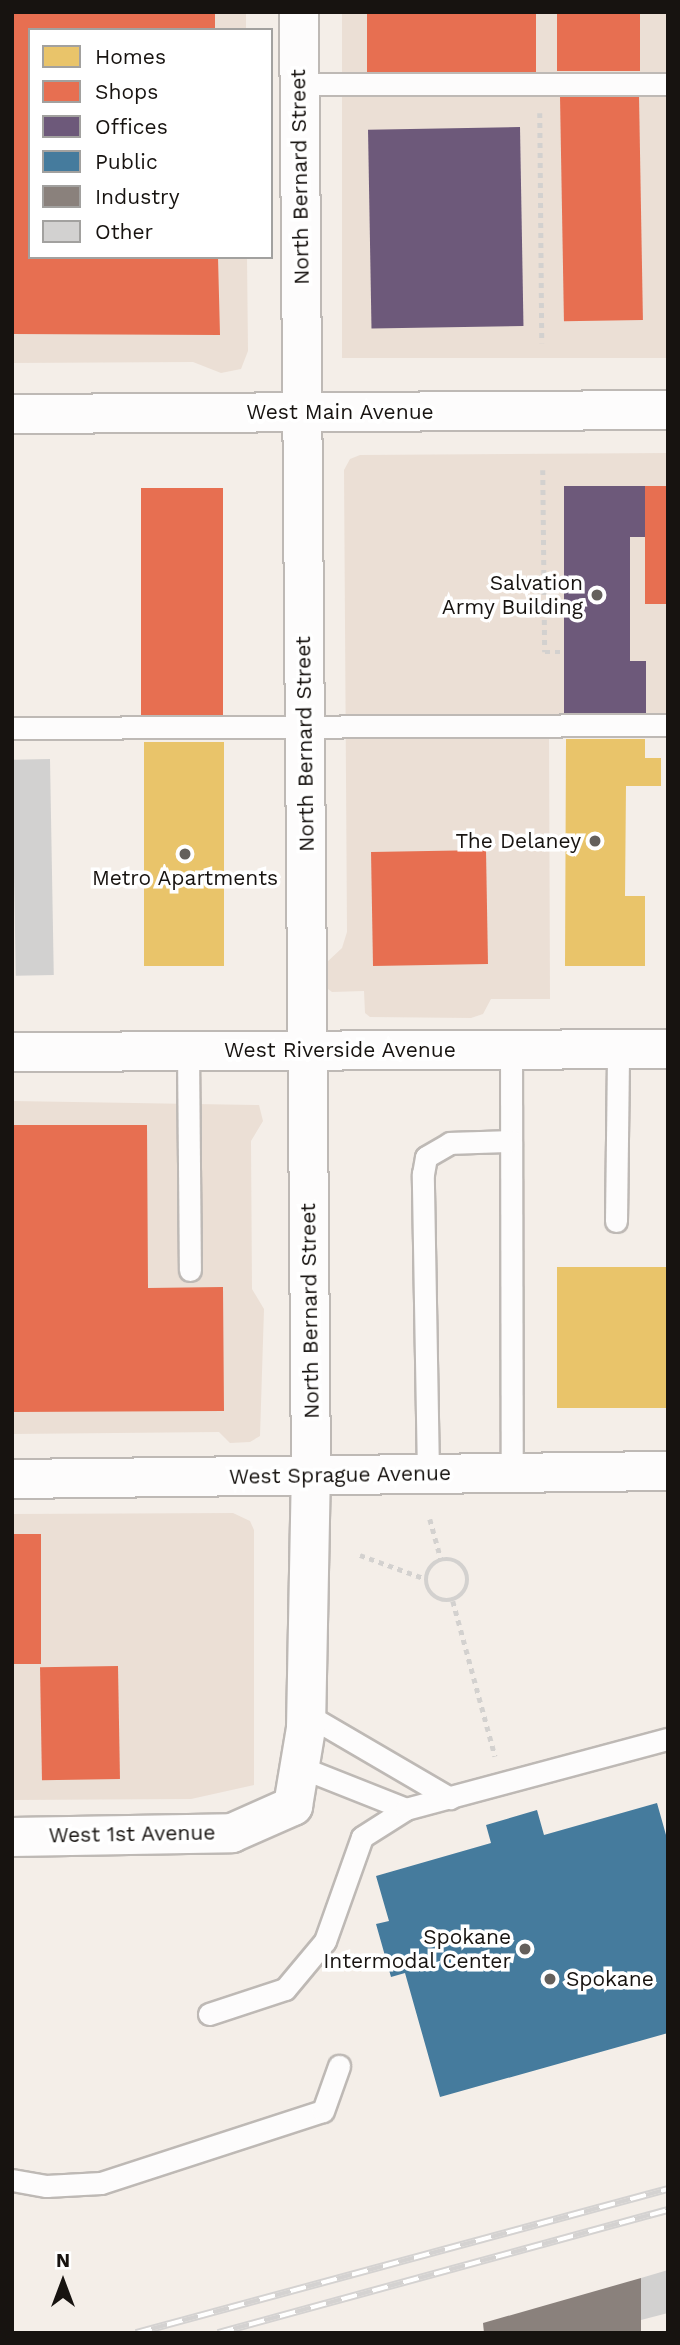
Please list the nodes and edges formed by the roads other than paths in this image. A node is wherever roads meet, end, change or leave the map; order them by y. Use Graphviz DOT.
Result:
graph roads {
  1 [pos="299,12"];
  2 [pos="300,84"];
  3 [pos="668,84"];
  4 [pos="668,410"];
  5 [pos="302,412"];
  6 [pos="12,414"];
  7 [pos="668,725"];
  8 [pos="12,727"];
  9 [pos="305,727"];
  10 [pos="618,1049"];
  11 [pos="668,1049"];
  12 [pos="308,1050"];
  13 [pos="511,1050"];
  14 [pos="188,1051"];
  15 [pos="12,1052"];
  16 [pos="511,1141"];
  17 [pos="616,1221"];
  18 [pos="190,1270"];
  19 [pos="668,1471"];
  20 [pos="512,1473"];
  21 [pos="428,1474"];
  22 [pos="311,1475"];
  23 [pos="12,1479"];
  24 [pos="306,1721"];
  25 [pos="668,1739"];
  26 [pos="300,1768"];
  27 [pos="450,1798"];
  28 [pos="406,1809"];
  29 [pos="12,1837"];
  30 [pos="209,2014"];
  31 [pos="339,2066"];
  32 [pos="12,2180"];
  1 -- 2 [label="street, North Bernard Street"];
  2 -- 3 [label="lane"];
  2 -- 5 [label="street, North Bernard Street"];
  4 -- 5 [label="street, West Main Avenue"];
  5 -- 6 [label="street, West Main Avenue"];
  5 -- 9 [label="street, North Bernard Street"];
  7 -- 9 [label="lane"];
  8 -- 9 [label="lane"];
  9 -- 12 [label="street, North Bernard Street"];
  10 -- 11 [label="street, West Riverside Avenue"];
  10 -- 13 [label="street, West Riverside Avenue"];
  10 -- 17 [label="lane"];
  12 -- 13 [label="street, West Riverside Avenue"];
  12 -- 14 [label="street, West Riverside Avenue"];
  12 -- 22 [label="street, North Bernard Street"];
  13 -- 16 [label="lane"];
  14 -- 15 [label="street, West Riverside Avenue"];
  14 -- 18 [label="lane"];
  16 -- 20 [label="lane"];
  16 -- 21 [label="lane"];
  19 -- 20 [label="street, West Sprague Avenue"];
  20 -- 21 [label="street, West Sprague Avenue"];
  21 -- 22 [label="street, West Sprague Avenue"];
  22 -- 23 [label="street, West Sprague Avenue"];
  22 -- 24 [label="street, North Bernard Street"];
  24 -- 26 [label="street, West 1st Avenue"];
  24 -- 27 [label="lane"];
  25 -- 27 [label="lane"];
  26 -- 28 [label="lane"];
  26 -- 29 [label="street, West 1st Avenue"];
  27 -- 28 [label="lane"];
  28 -- 30 [label="lane"];
  31 -- 32 [label="lane"];
}
